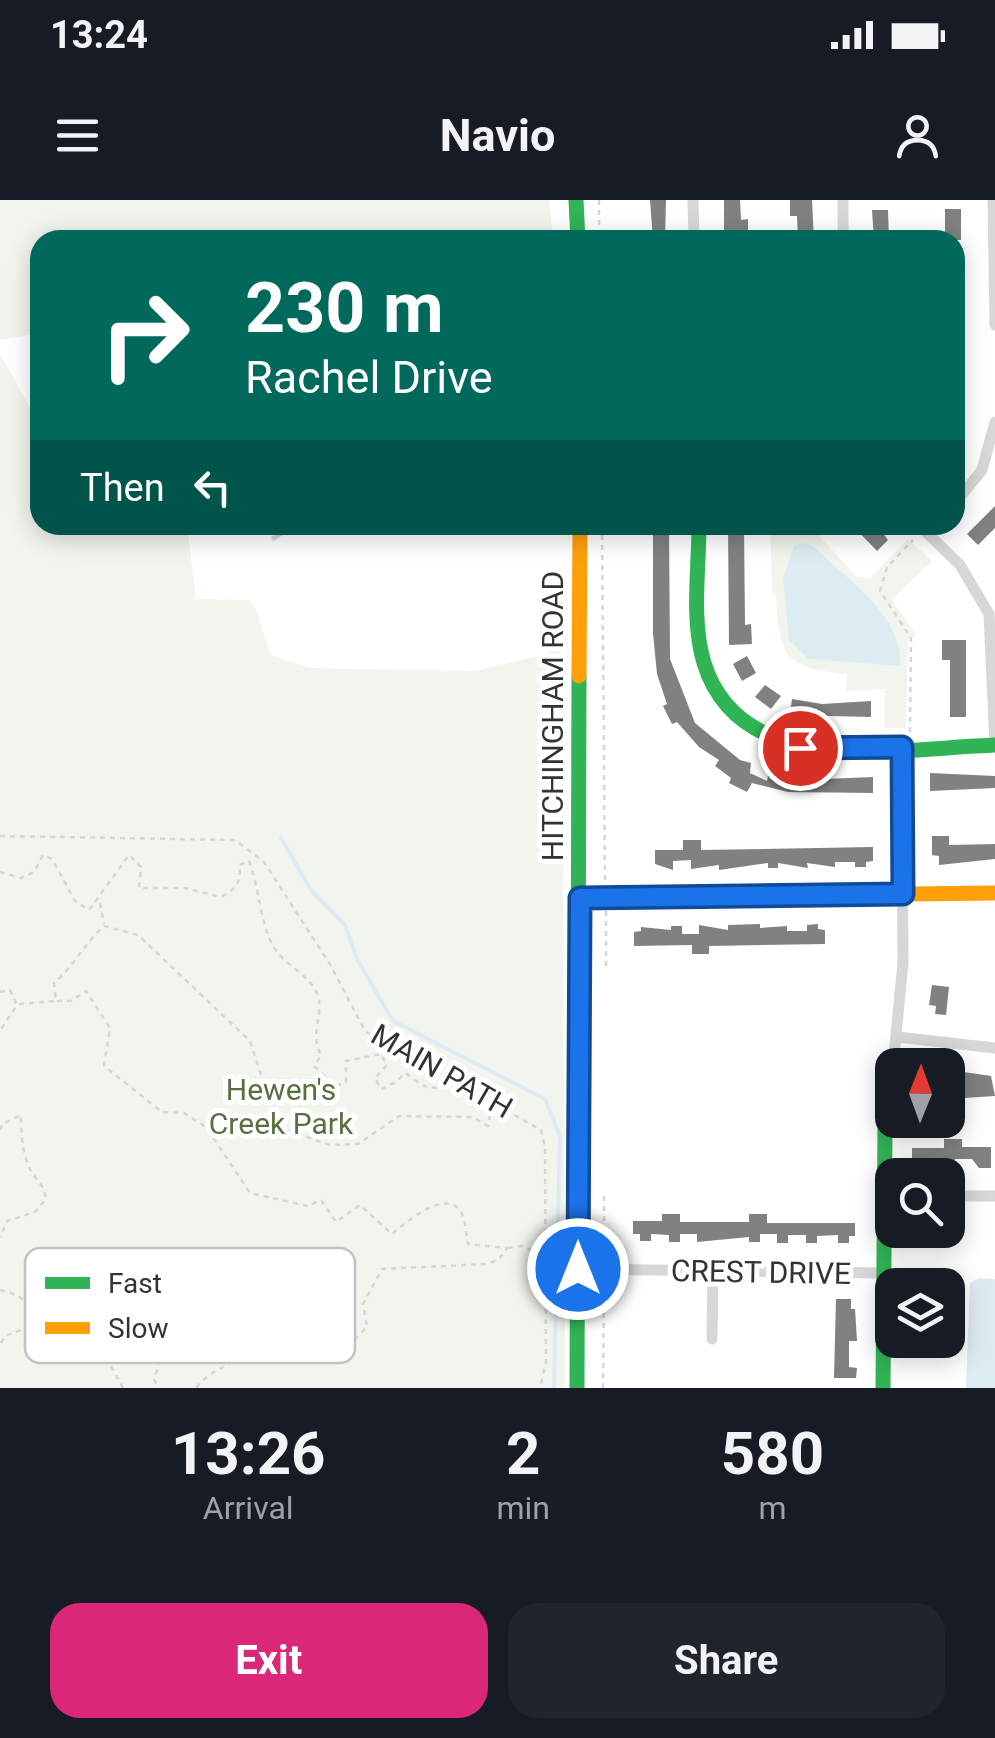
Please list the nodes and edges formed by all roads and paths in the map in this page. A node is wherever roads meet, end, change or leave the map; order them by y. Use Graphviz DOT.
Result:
graph roads {
  1 [pos="576,200"];
  2 [pos="598,200"];
  3 [pos="693,200"];
  4 [pos="843,200"];
  5 [pos="993,200"];
  6 [pos="578,230"];
  7 [pos="599,230"];
  8 [pos="694,230"];
  9 [pos="842,230"];
  10 [pos="995,325"];
  11 [pos="995,422"];
  12 [pos="965,491"];
  13 [pos="278,535"];
  14 [pos="580,535"];
  15 [pos="602,535"];
  16 [pos="699,535"];
  17 [pos="933,535"];
  18 [pos="274,538"];
  19 [pos="913,540"];
  20 [pos="910,732"];
  21 [pos="995,746"];
  22 [pos="902,747"];
  23 [pos="0,836"];
  24 [pos="0,872"];
  25 [pos="995,893"];
  26 [pos="903,894"];
  27 [pos="580,898"];
  28 [pos="606,898"];
  29 [pos="99,900"];
  30 [pos="104,926"];
  31 [pos="606,966"];
  32 [pos="0,992"];
  33 [pos="56,1001"];
  34 [pos="17,1004"];
  35 [pos="0,1031"];
  36 [pos="897,1037"];
  37 [pos="896,1048"];
  38 [pos="995,1048"];
  39 [pos="0,1130"];
  40 [pos="604,1196"];
  41 [pos="965,1196"];
  42 [pos="995,1196"];
  43 [pos="0,1238"];
  44 [pos="507,1248"];
  45 [pos="543,1254"];
  46 [pos="578,1269"];
  47 [pos="604,1270"];
  48 [pos="713,1272"];
  49 [pos="875,1273"];
  50 [pos="0,1290"];
  51 [pos="25,1299"];
  52 [pos="25,1328"];
  53 [pos="712,1339"];
  54 [pos="355,1340"];
  55 [pos="0,1346"];
  56 [pos="883,1358"];
  57 [pos="109,1363"];
  58 [pos="159,1363"];
  59 [pos="235,1363"];
  60 [pos="123,1388"];
  61 [pos="158,1388"];
  62 [pos="196,1388"];
  63 [pos="540,1388"];
  64 [pos="577,1388"];
  65 [pos="603,1388"];
  66 [pos="883,1388"];
  1 -- 6 [label="street"];
  2 -- 7 [label="path"];
  3 -- 8 [label="street"];
  4 -- 9 [label="street"];
  5 -- 10 [label="street"];
  11 -- 12 [label="street"];
  13 -- 18 [label="lane"];
  14 -- 27 [label="street, HITCHINGHAM ROAD"];
  15 -- 28 [label="path"];
  16 -- 22 [label="street"];
  17 -- 21 [label="street"];
  19 -- 20 [label="path"];
  21 -- 22 [label="street"];
  22 -- 26 [label="street"];
  23 -- 45 [label="path, MAIN PATH"];
  24 -- 29 [label="path"];
  25 -- 26 [label="street"];
  26 -- 28 [label="street"];
  26 -- 36 [label="street"];
  27 -- 28 [label="street"];
  27 -- 46 [label="street, HITCHINGHAM ROAD"];
  28 -- 31 [label="path"];
  29 -- 30 [label="path"];
  29 -- 30 [label="path"];
  30 -- 33 [label="path"];
  32 -- 34 [label="path"];
  33 -- 34 [label="path"];
  33 -- 44 [label="path"];
  34 -- 35 [label="path"];
  36 -- 37 [label="street"];
  36 -- 38 [label="street"];
  39 -- 43 [label="path"];
  40 -- 47 [label="path"];
  41 -- 42 [label="street"];
  44 -- 45 [label="path"];
  44 -- 54 [label="path"];
  45 -- 63 [label="path, MAIN PATH"];
  46 -- 47 [label="street, CREST DRIVE"];
  46 -- 64 [label="street, HITCHINGHAM ROAD"];
  47 -- 48 [label="street, CREST DRIVE"];
  47 -- 65 [label="path"];
  48 -- 49 [label="street, CREST DRIVE"];
  48 -- 53 [label="street"];
  50 -- 51 [label="path"];
  52 -- 55 [label="path"];
  56 -- 66 [label="street"];
  57 -- 60 [label="path"];
  58 -- 61 [label="path"];
  59 -- 62 [label="path"];
}
